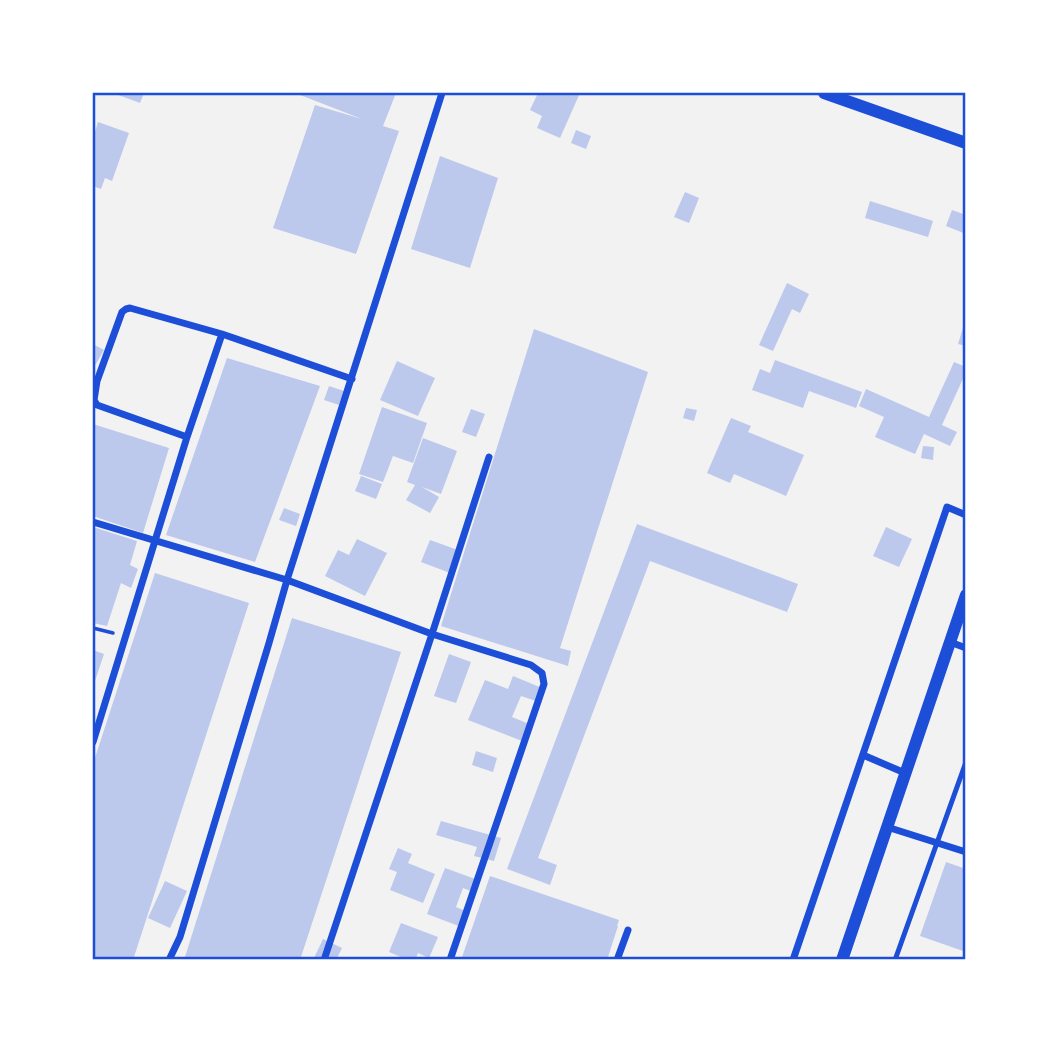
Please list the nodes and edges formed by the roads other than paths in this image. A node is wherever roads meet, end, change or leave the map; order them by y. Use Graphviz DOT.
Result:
graph roads {
  1 [pos="442,93"];
  2 [pos="824,93"];
  3 [pos="966,143"];
  4 [pos="222,334"];
  5 [pos="352,379"];
  6 [pos="95,380"];
  7 [pos="187,436"];
  8 [pos="489,457"];
  9 [pos="966,515"];
  10 [pos="93,522"];
  11 [pos="156,541"];
  12 [pos="287,580"];
  13 [pos="966,595"];
  14 [pos="432,634"];
  15 [pos="950,642"];
  16 [pos="966,648"];
  17 [pos="93,742"];
  18 [pos="863,755"];
  19 [pos="966,762"];
  20 [pos="905,773"];
  21 [pos="887,827"];
  22 [pos="937,842"];
  23 [pos="966,852"];
  24 [pos="628,929"];
  25 [pos="169,960"];
  26 [pos="324,960"];
  27 [pos="450,960"];
  28 [pos="617,960"];
  29 [pos="793,960"];
  30 [pos="842,960"];
  31 [pos="895,960"];
  1 -- 5 [label="street"];
  2 -- 3 [label="street"];
  4 -- 5 [label="street"];
  4 -- 6 [label="street"];
  4 -- 7 [label="street"];
  5 -- 12 [label="street"];
  6 -- 7 [label="street"];
  7 -- 11 [label="street"];
  8 -- 14 [label="street"];
  9 -- 18 [label="street"];
  10 -- 11 [label="street"];
  11 -- 12 [label="street"];
  11 -- 17 [label="street"];
  12 -- 14 [label="street"];
  12 -- 25 [label="street"];
  13 -- 15 [label="street"];
  14 -- 26 [label="street"];
  14 -- 27 [label="street"];
  15 -- 16 [label="street"];
  15 -- 20 [label="street"];
  18 -- 20 [label="street"];
  18 -- 29 [label="street"];
  19 -- 22 [label="lane"];
  20 -- 21 [label="street"];
  21 -- 22 [label="street"];
  21 -- 30 [label="street"];
  22 -- 23 [label="street"];
  22 -- 31 [label="lane"];
  24 -- 28 [label="street"];
}
